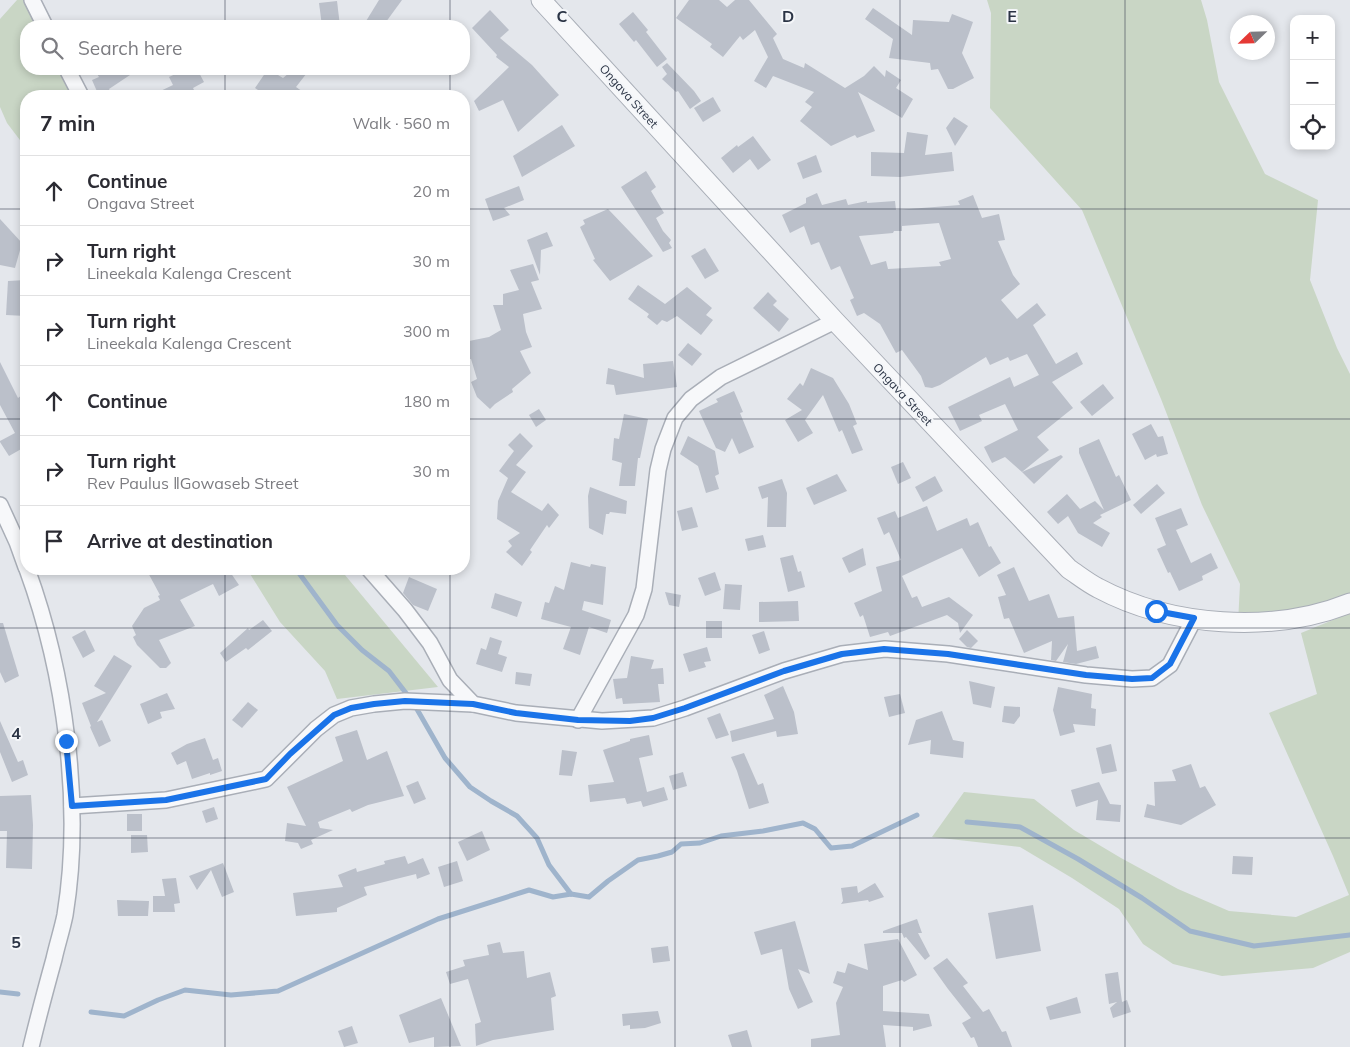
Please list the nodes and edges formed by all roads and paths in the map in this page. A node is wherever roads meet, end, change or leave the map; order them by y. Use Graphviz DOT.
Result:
graph roads {
  1 [pos="32,0"];
  2 [pos="542,0"];
  3 [pos="43,20"];
  4 [pos="70,75"];
  5 [pos="79,90"];
  6 [pos="835,321"];
  7 [pos="0,506"];
  8 [pos="20,550"];
  9 [pos="29,575"];
  10 [pos="374,575"];
  11 [pos="1350,603"];
  12 [pos="1194,618"];
  13 [pos="473,704"];
  14 [pos="578,720"];
  15 [pos="72,806"];
  16 [pos="31,1047"];
  1 -- 3 [label="street"];
  2 -- 6 [label="street, Ongava Street"];
  4 -- 5 [label="street"];
  6 -- 12 [label="street, Ongava Street"];
  6 -- 14 [label="street"];
  7 -- 8 [label="street"];
  9 -- 15 [label="street"];
  10 -- 13 [label="street"];
  11 -- 12 [label="street, Ongava Street"];
  12 -- 14 [label="street"];
  13 -- 14 [label="street"];
  13 -- 15 [label="street"];
  15 -- 16 [label="street"];
}
